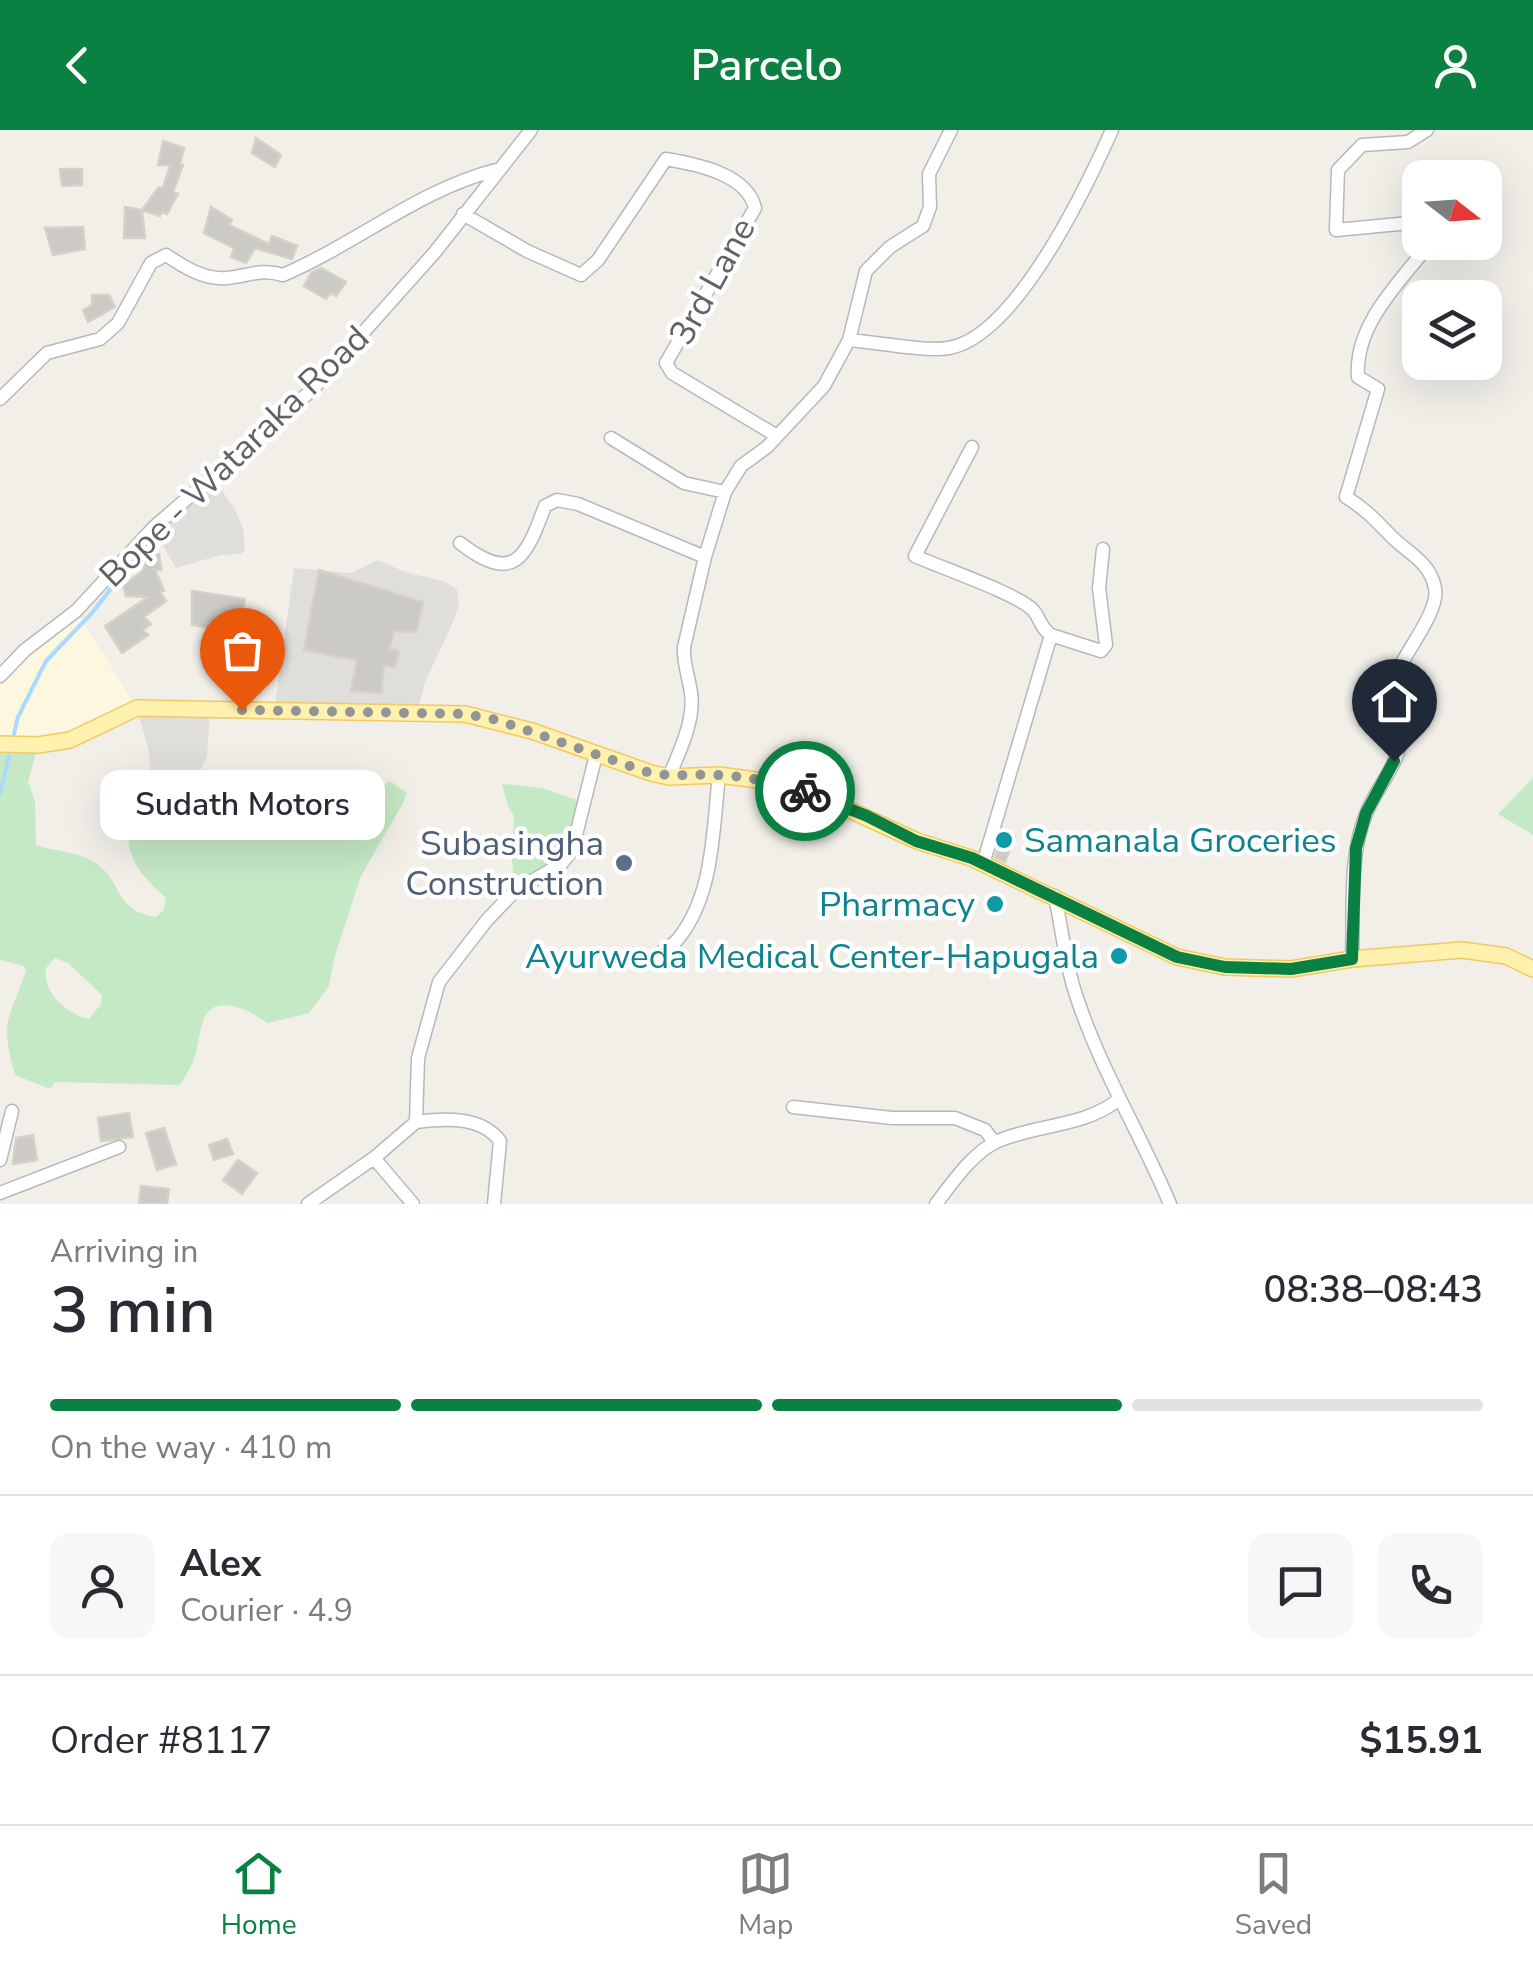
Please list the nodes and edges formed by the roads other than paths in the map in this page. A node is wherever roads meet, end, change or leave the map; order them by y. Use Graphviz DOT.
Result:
graph roads {
  1 [pos="531,130"];
  2 [pos="951,130"];
  3 [pos="1112,130"];
  4 [pos="1427,130"];
  5 [pos="496,170"];
  6 [pos="464,214"];
  7 [pos="1402,224"];
  8 [pos="1418,260"];
  9 [pos="849,340"];
  10 [pos="0,399"];
  11 [pos="776,436"];
  12 [pos="611,438"];
  13 [pos="972,447"];
  14 [pos="725,492"];
  15 [pos="460,543"];
  16 [pos="1103,549"];
  17 [pos="704,557"];
  18 [pos="1052,635"];
  19 [pos="0,676"];
  20 [pos="0,744"];
  21 [pos="596,755"];
  22 [pos="719,775"];
  23 [pos="669,776"];
  24 [pos="983,864"];
  25 [pos="1055,896"];
  26 [pos="1352,959"];
  27 [pos="640,964"];
  28 [pos="1533,970"];
  29 [pos="1118,1100"];
  30 [pos="793,1107"];
  31 [pos="12,1111"];
  32 [pos="416,1122"];
  33 [pos="994,1142"];
  34 [pos="119,1147"];
  35 [pos="374,1158"];
  36 [pos="0,1160"];
  37 [pos="0,1192"];
  38 [pos="308,1204"];
  39 [pos="413,1204"];
  40 [pos="494,1204"];
  41 [pos="936,1204"];
  42 [pos="1170,1204"];
  1 -- 5 [label="street, Bope - Wataraka Road"];
  2 -- 9 [label="street"];
  3 -- 9 [label="street"];
  4 -- 7 [label="street"];
  5 -- 6 [label="street, Bope - Wataraka Road"];
  5 -- 10 [label="street"];
  6 -- 11 [label="street, 3rd Lane"];
  6 -- 19 [label="street, Bope - Wataraka Road"];
  8 -- 26 [label="street"];
  9 -- 11 [label="street"];
  11 -- 14 [label="street"];
  12 -- 14 [label="street"];
  13 -- 18 [label="street"];
  14 -- 17 [label="street"];
  15 -- 17 [label="street"];
  16 -- 18 [label="street"];
  17 -- 23 [label="street"];
  18 -- 24 [label="street"];
  20 -- 21 [label="main road"];
  21 -- 23 [label="main road"];
  21 -- 32 [label="street"];
  22 -- 23 [label="main road"];
  22 -- 24 [label="main road"];
  22 -- 27 [label="street"];
  24 -- 25 [label="main road"];
  25 -- 26 [label="main road"];
  25 -- 29 [label="street"];
  26 -- 28 [label="main road"];
  29 -- 33 [label="street"];
  29 -- 42 [label="street"];
  30 -- 33 [label="street"];
  31 -- 36 [label="street"];
  32 -- 35 [label="street"];
  32 -- 40 [label="street"];
  33 -- 41 [label="street"];
  34 -- 37 [label="street"];
  35 -- 38 [label="street"];
  35 -- 39 [label="street"];
}
